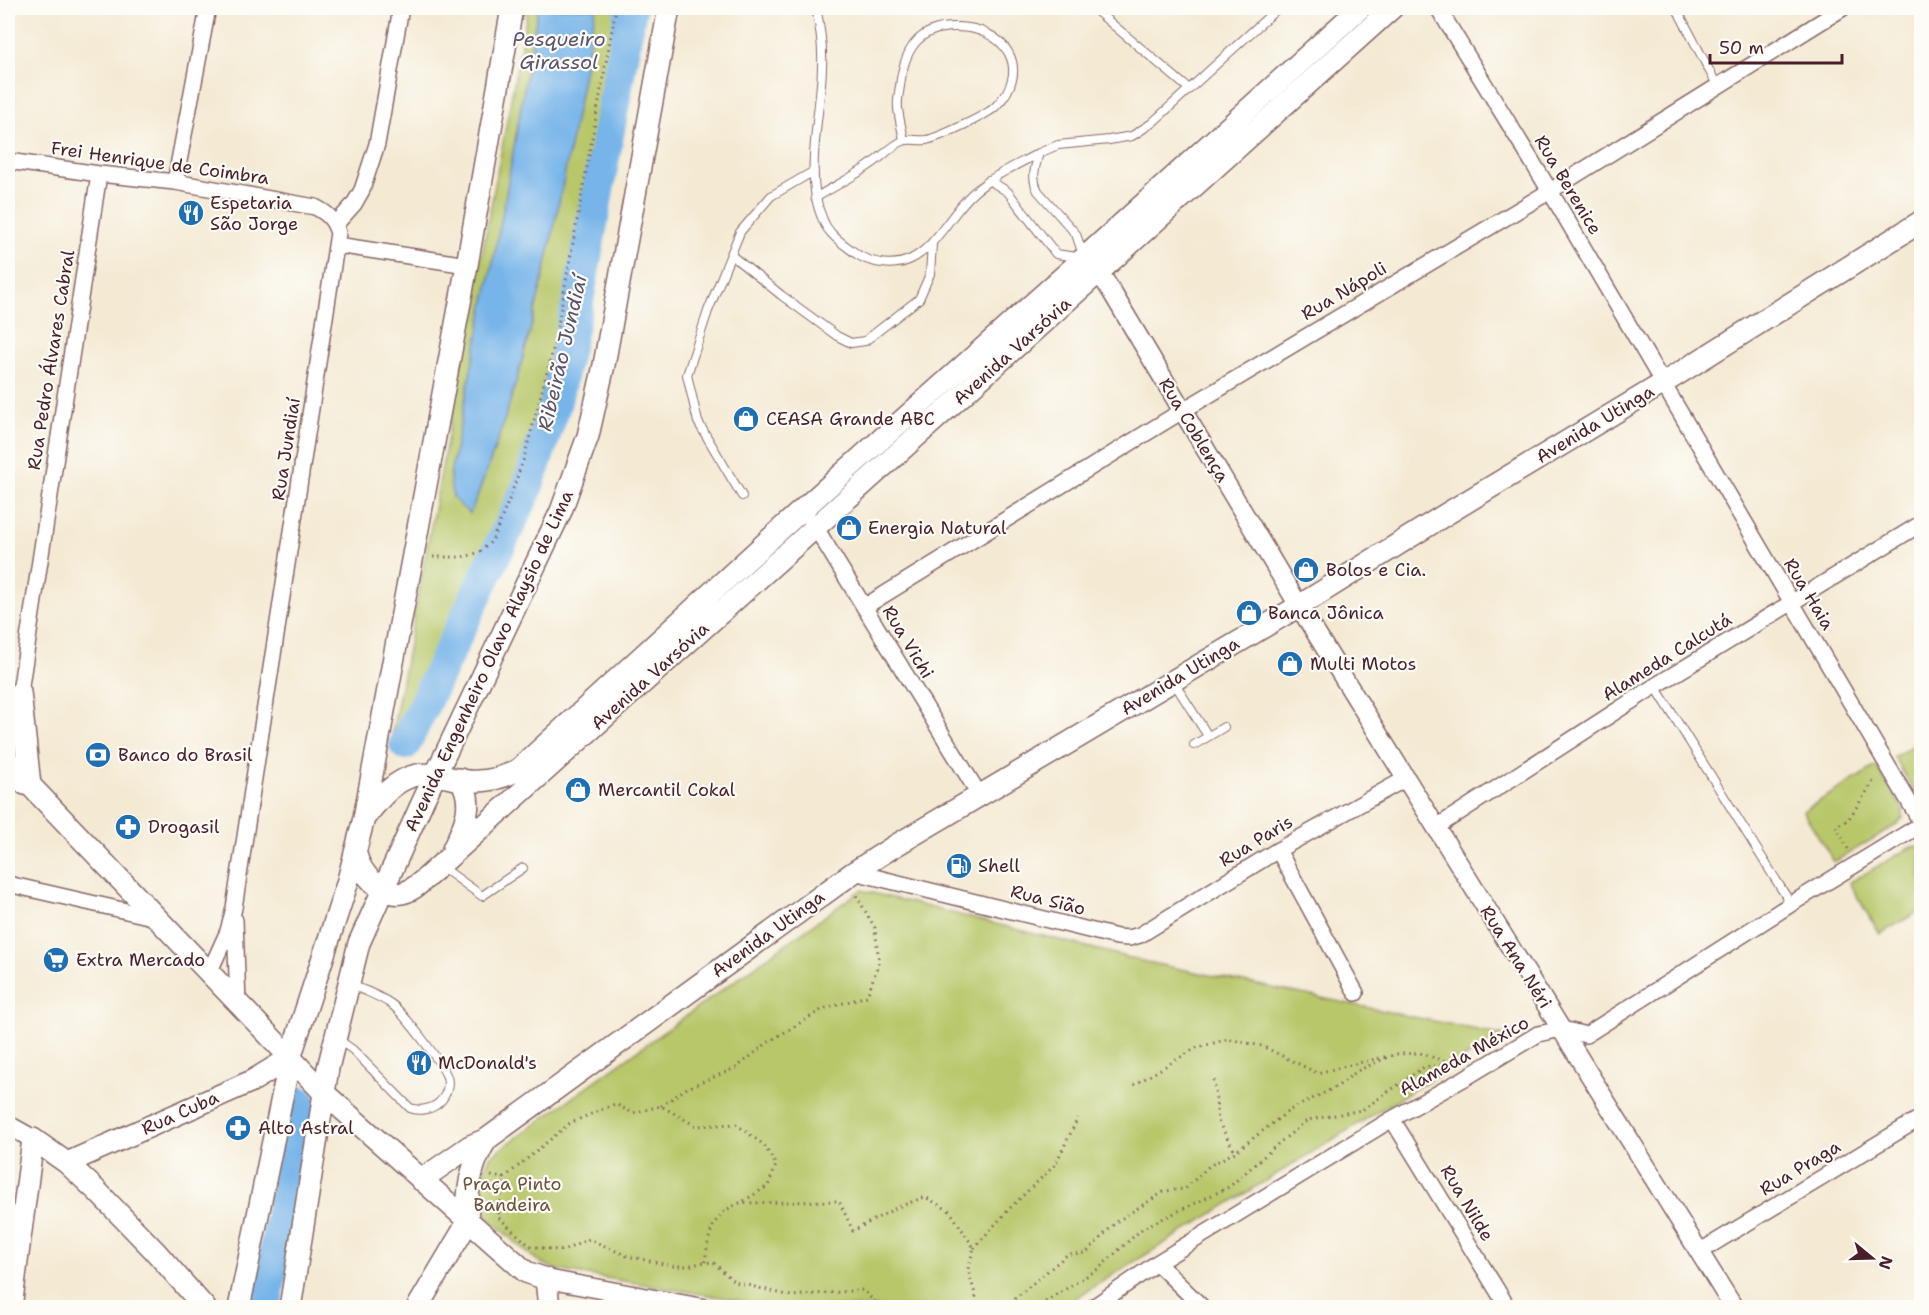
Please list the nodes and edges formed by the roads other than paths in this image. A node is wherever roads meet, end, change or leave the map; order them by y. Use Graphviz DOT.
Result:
graph roads {
  1 [pos="208,8"];
  2 [pos="401,8"];
  3 [pos="513,8"];
  4 [pos="669,8"];
  5 [pos="816,8"];
  6 [pos="1093,8"];
  7 [pos="1278,8"];
  8 [pos="1360,8"];
  9 [pos="1392,8"];
  10 [pos="1438,8"];
  11 [pos="1843,8"];
  12 [pos="1679,13"];
  13 [pos="1718,87"];
  14 [pos="1188,88"];
  15 [pos="904,140"];
  16 [pos="1039,153"];
  17 [pos="8,161"];
  18 [pos="814,171"];
  19 [pos="99,174"];
  20 [pos="989,180"];
  21 [pos="175,182"];
  22 [pos="1550,191"];
  23 [pos="815,198"];
  24 [pos="1922,221"];
  25 [pos="336,224"];
  26 [pos="932,244"];
  27 [pos="337,245"];
  28 [pos="731,255"];
  29 [pos="467,265"];
  30 [pos="1092,265"];
  31 [pos="1662,384"];
  32 [pos="1182,411"];
  33 [pos="742,496"];
  34 [pos="809,518"];
  35 [pos="1922,523"];
  36 [pos="1791,603"];
  37 [pos="1299,606"];
  38 [pos="864,607"];
  39 [pos="1172,680"];
  40 [pos="1655,687"];
  41 [pos="20,692"];
  42 [pos="1224,727"];
  43 [pos="8,728"];
  44 [pos="1208,736"];
  45 [pos="1194,745"];
  46 [pos="8,762"];
  47 [pos="436,774"];
  48 [pos="1405,778"];
  49 [pos="8,779"];
  50 [pos="460,779"];
  51 [pos="30,785"];
  52 [pos="980,796"];
  53 [pos="364,818"];
  54 [pos="1922,824"];
  55 [pos="1435,828"];
  56 [pos="1278,850"];
  57 [pos="356,854"];
  58 [pos="444,863"];
  59 [pos="523,868"];
  60 [pos="850,875"];
  61 [pos="8,884"];
  62 [pos="383,889"];
  63 [pos="1791,904"];
  64 [pos="234,908"];
  65 [pos="157,918"];
  66 [pos="1129,938"];
  67 [pos="209,973"];
  68 [pos="348,984"];
  69 [pos="1356,993"];
  70 [pos="238,1004"];
  71 [pos="1562,1029"];
  72 [pos="335,1037"];
  73 [pos="290,1058"];
  74 [pos="324,1093"];
  75 [pos="1922,1117"];
  76 [pos="1392,1119"];
  77 [pos="8,1125"];
  78 [pos="33,1139"];
  79 [pos="487,1139"];
  80 [pos="67,1163"];
  81 [pos="421,1180"];
  82 [pos="468,1222"];
  83 [pos="1700,1252"];
  84 [pos="1157,1263"];
  85 [pos="546,1279"];
  86 [pos="11,1308"];
  87 [pos="206,1308"];
  88 [pos="239,1308"];
  89 [pos="290,1308"];
  90 [pos="417,1308"];
  91 [pos="549,1308"];
  92 [pos="703,1308"];
  93 [pos="1092,1308"];
  94 [pos="1203,1308"];
  95 [pos="1508,1308"];
  96 [pos="1734,1308"];
  1 -- 21 [label="street"];
  2 -- 25 [label="street"];
  3 -- 29 [label="main road"];
  4 -- 47 [label="main road, Avenida Engenheiro Olavo Alaysio de Lima"];
  5 -- 18 [label="lane"];
  6 -- 14 [label="lane"];
  7 -- 14 [label="lane"];
  8 -- 30 [label="main road, Avenida Varsóvia"];
  9 -- 30 [label="main road, Avenida Varsóvia"];
  10 -- 22 [label="street, Rua Berenice"];
  11 -- 13 [label="street, Rua Nápoli"];
  12 -- 13 [label="lane"];
  13 -- 22 [label="street, Rua Nápoli"];
  14 -- 16 [label="lane"];
  15 -- 15 [label="lane"];
  15 -- 23 [label="lane"];
  16 -- 20 [label="lane"];
  16 -- 30 [label="lane"];
  17 -- 19 [label="street, Frei Henrique de Coimbra"];
  18 -- 23 [label="lane"];
  18 -- 28 [label="lane"];
  19 -- 21 [label="street, Frei Henrique de Coimbra"];
  19 -- 41 [label="street, Rua Pedro Álvares Cabral"];
  20 -- 26 [label="lane"];
  20 -- 30 [label="lane"];
  21 -- 25 [label="street, Frei Henrique de Coimbra"];
  22 -- 31 [label="street, Rua Berenice"];
  22 -- 32 [label="street, Rua Nápoli"];
  23 -- 26 [label="lane"];
  24 -- 31 [label="main road, Avenida Utinga"];
  25 -- 27 [label="street, Rua Jundiaí"];
  26 -- 28 [label="lane"];
  27 -- 29 [label="street"];
  27 -- 64 [label="street, Rua Jundiaí"];
  28 -- 33 [label="lane"];
  29 -- 53 [label="main road"];
  30 -- 32 [label="street, Rua Coblença"];
  30 -- 34 [label="main road, Avenida Varsóvia"];
  31 -- 36 [label="street, Rua Haia"];
  31 -- 37 [label="main road, Avenida Utinga"];
  32 -- 37 [label="street, Rua Coblença"];
  32 -- 38 [label="street, Rua Nápoli"];
  34 -- 38 [label="street, Rua Vichi"];
  34 -- 50 [label="main road, Avenida Varsóvia"];
  34 -- 58 [label="main road, Avenida Varsóvia"];
  35 -- 36 [label="street, Alameda Calcutá"];
  36 -- 40 [label="street, Alameda Calcutá"];
  36 -- 54 [label="street, Rua Haia"];
  37 -- 39 [label="main road, Avenida Utinga"];
  37 -- 48 [label="street, Rua Ana Néri"];
  38 -- 52 [label="street, Rua Vichi"];
  39 -- 44 [label="lane"];
  39 -- 52 [label="main road, Avenida Utinga"];
  40 -- 55 [label="street, Alameda Calcutá"];
  40 -- 63 [label="lane"];
  41 -- 43 [label="street, Rua Pedro Álvares Cabral"];
  41 -- 51 [label="main road"];
  42 -- 44 [label="lane"];
  44 -- 45 [label="lane"];
  46 -- 51 [label="main road"];
  47 -- 50 [label="main road, Avenida Varsóvia"];
  47 -- 53 [label="main road"];
  47 -- 62 [label="main road, Avenida Engenheiro Olavo Alaysio de Lima"];
  48 -- 55 [label="street, Rua Ana Néri"];
  48 -- 56 [label="street, Rua Paris"];
  49 -- 51 [label="main road"];
  50 -- 58 [label="main road"];
  51 -- 65 [label="main road"];
  52 -- 60 [label="main road, Avenida Utinga"];
  53 -- 57 [label="main road"];
  54 -- 63 [label="street, Alameda México"];
  55 -- 71 [label="street, Rua Ana Néri"];
  56 -- 66 [label="street, Rua Paris"];
  56 -- 69 [label="street"];
  57 -- 62 [label="main road"];
  57 -- 73 [label="main road"];
  58 -- 59 [label="lane"];
  58 -- 62 [label="main road, Avenida Varsóvia"];
  60 -- 66 [label="street, Rua Sião"];
  60 -- 79 [label="main road, Avenida Utinga"];
  61 -- 65 [label="street"];
  62 -- 68 [label="main road, Avenida Engenheiro Olavo Alaysio de Lima"];
  63 -- 71 [label="street, Alameda México"];
  64 -- 67 [label="street, Rua Jundiaí"];
  64 -- 70 [label="street, Rua Jundiaí"];
  65 -- 67 [label="main road"];
  67 -- 70 [label="main road"];
  68 -- 72 [label="main road, Avenida Engenheiro Olavo Alaysio de Lima"];
  68 -- 72 [label="lane"];
  70 -- 73 [label="main road"];
  71 -- 76 [label="street, Alameda México"];
  71 -- 83 [label="street, Rua Ana Néri"];
  72 -- 74 [label="main road, Avenida Engenheiro Olavo Alaysio de Lima"];
  73 -- 74 [label="main road"];
  73 -- 80 [label="main road, Rua Cuba"];
  73 -- 88 [label="main road"];
  74 -- 81 [label="main road"];
  74 -- 89 [label="main road, Avenida Engenheiro Olavo Alaysio de Lima"];
  75 -- 83 [label="street, Rua Praga"];
  76 -- 84 [label="street, Alameda México"];
  76 -- 95 [label="street, Rua Nilde"];
  77 -- 78 [label="street"];
  78 -- 80 [label="main road"];
  78 -- 86 [label="main road"];
  79 -- 81 [label="main road, Avenida Utinga"];
  79 -- 82 [label="main road, Avenida Utinga"];
  80 -- 87 [label="main road"];
  81 -- 82 [label="main road"];
  82 -- 85 [label="main road"];
  82 -- 90 [label="main road"];
  83 -- 96 [label="street, Rua Ana Néri"];
  84 -- 93 [label="street, Alameda México"];
  84 -- 94 [label="street"];
  85 -- 91 [label="main road"];
  85 -- 92 [label="street"];
}
